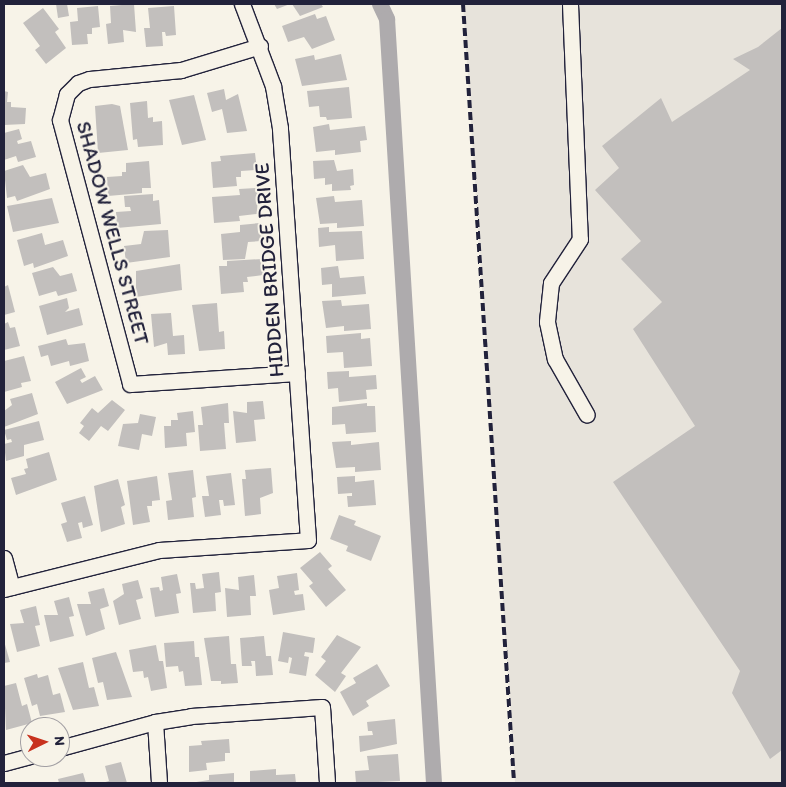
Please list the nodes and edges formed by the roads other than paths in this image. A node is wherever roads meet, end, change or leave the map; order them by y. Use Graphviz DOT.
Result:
graph roads {
  1 [pos="242,4"];
  2 [pos="570,4"];
  3 [pos="260,46"];
  4 [pos="297,373"];
  5 [pos="587,414"];
  6 [pos="4,558"];
  7 [pos="8,588"];
  8 [pos="155,722"];
  9 [pos="70,745"];
  10 [pos="20,759"];
  11 [pos="4,763"];
  12 [pos="159,783"];
  13 [pos="327,783"];
  1 -- 3 [label="street, HIDDEN BRIDGE DRIVE"];
  2 -- 5 [label="street"];
  3 -- 4 [label="street, HIDDEN BRIDGE DRIVE"];
  3 -- 4 [label="street, SHADOW WELLS STREET"];
  4 -- 7 [label="street, HIDDEN BRIDGE DRIVE"];
  6 -- 7 [label="street"];
  8 -- 9 [label="street"];
  8 -- 12 [label="street"];
  8 -- 13 [label="street"];
  10 -- 11 [label="street"];
}
